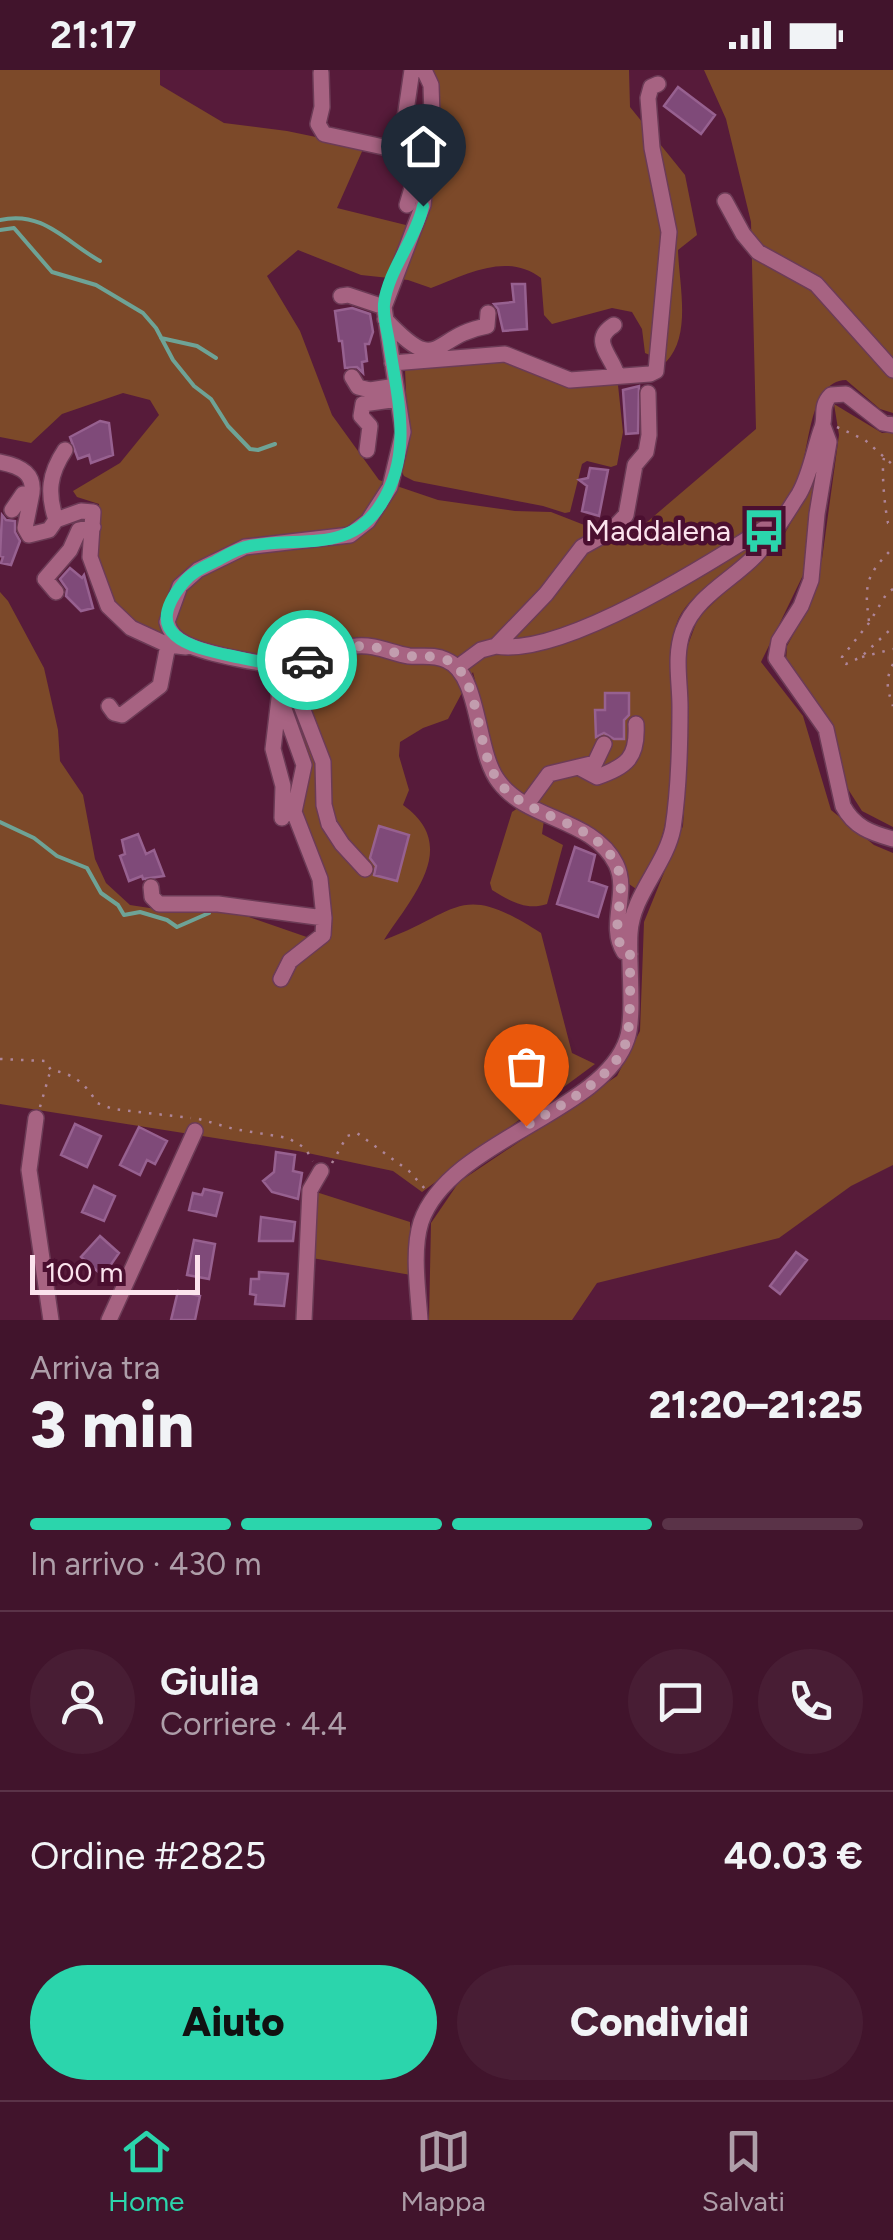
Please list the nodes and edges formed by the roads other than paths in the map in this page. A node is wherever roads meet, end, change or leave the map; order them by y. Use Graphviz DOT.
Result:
graph roads {
  1 [pos="412,70"];
  2 [pos="424,70"];
  3 [pos="321,73"];
  4 [pos="658,84"];
  5 [pos="405,118"];
  6 [pos="428,157"];
  7 [pos="725,201"];
  8 [pos="406,205"];
  9 [pos="341,296"];
  10 [pos="384,313"];
  11 [pos="488,313"];
  12 [pos="614,325"];
  13 [pos="392,362"];
  14 [pos="893,370"];
  15 [pos="617,376"];
  16 [pos="352,377"];
  17 [pos="397,392"];
  18 [pos="648,393"];
  19 [pos="893,424"];
  20 [pos="823,426"];
  21 [pos="65,450"];
  22 [pos="367,450"];
  23 [pos="0,462"];
  24 [pos="31,498"];
  25 [pos="12,510"];
  26 [pos="54,513"];
  27 [pos="784,516"];
  28 [pos="93,527"];
  29 [pos="56,592"];
  30 [pos="168,646"];
  31 [pos="190,646"];
  32 [pos="496,646"];
  33 [pos="283,665"];
  34 [pos="458,667"];
  35 [pos="279,695"];
  36 [pos="108,706"];
  37 [pos="636,724"];
  38 [pos="604,744"];
  39 [pos="582,769"];
  40 [pos="527,804"];
  41 [pos="282,818"];
  42 [pos="893,839"];
  43 [pos="365,869"];
  44 [pos="151,887"];
  45 [pos="324,918"];
  46 [pos="630,954"];
  47 [pos="281,979"];
  48 [pos="36,1118"];
  49 [pos="194,1130"];
  50 [pos="321,1171"];
  51 [pos="51,1320"];
  52 [pos="109,1320"];
  53 [pos="304,1320"];
  54 [pos="420,1320"];
  1 -- 5 [label="street"];
  2 -- 6 [label="street"];
  3 -- 6 [label="street"];
  4 -- 15 [label="street"];
  6 -- 8 [label="street"];
  6 -- 10 [label="street"];
  7 -- 14 [label="street"];
  9 -- 10 [label="street"];
  10 -- 11 [label="street"];
  10 -- 13 [label="street"];
  12 -- 15 [label="street"];
  13 -- 15 [label="street"];
  13 -- 17 [label="street"];
  16 -- 17 [label="street"];
  17 -- 22 [label="street"];
  17 -- 31 [label="street"];
  18 -- 32 [label="street"];
  19 -- 20 [label="street"];
  20 -- 27 [label="street"];
  20 -- 42 [label="street"];
  21 -- 26 [label="street"];
  23 -- 24 [label="street"];
  24 -- 25 [label="street"];
  24 -- 26 [label="street"];
  26 -- 28 [label="street"];
  27 -- 32 [label="street"];
  27 -- 46 [label="street"];
  28 -- 29 [label="street"];
  28 -- 30 [label="street"];
  30 -- 31 [label="street"];
  30 -- 36 [label="street"];
  31 -- 33 [label="street"];
  32 -- 34 [label="street"];
  33 -- 34 [label="street"];
  33 -- 35 [label="street"];
  33 -- 43 [label="street"];
  34 -- 40 [label="street"];
  35 -- 41 [label="street"];
  35 -- 45 [label="street"];
  37 -- 39 [label="street"];
  38 -- 39 [label="street"];
  39 -- 40 [label="street"];
  40 -- 46 [label="street"];
  44 -- 45 [label="street"];
  45 -- 47 [label="street"];
  46 -- 54 [label="street"];
  48 -- 51 [label="street"];
  49 -- 52 [label="street"];
  50 -- 53 [label="street"];
}
